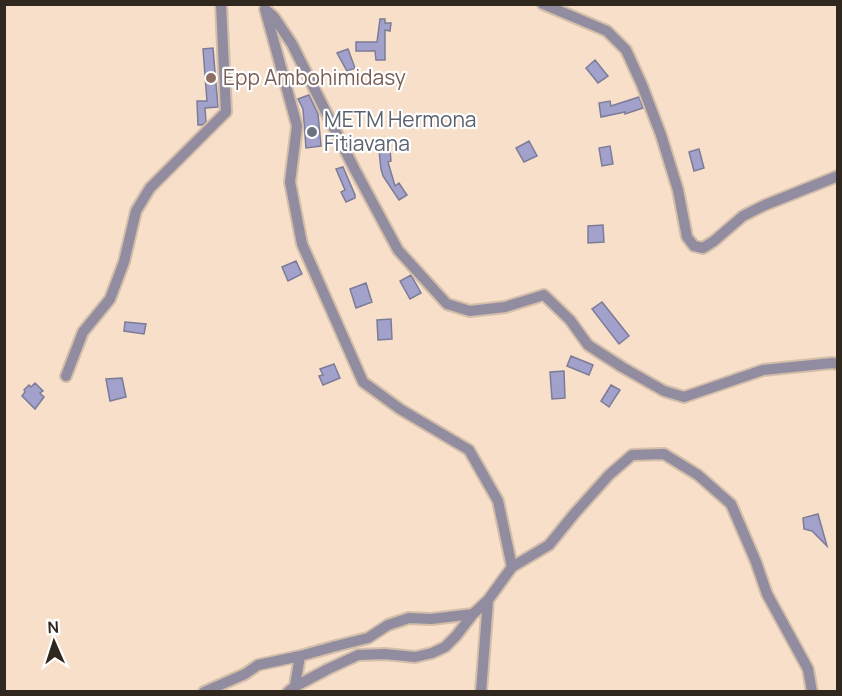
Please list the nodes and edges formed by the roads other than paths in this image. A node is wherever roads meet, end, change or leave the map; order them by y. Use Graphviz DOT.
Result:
graph roads {
  1 [pos="221,4"];
  2 [pos="543,4"];
  3 [pos="263,7"];
  4 [pos="837,176"];
  5 [pos="837,364"];
  6 [pos="66,376"];
  7 [pos="512,567"];
  8 [pos="488,600"];
  9 [pos="473,614"];
  10 [pos="300,656"];
  11 [pos="292,690"];
  12 [pos="204,692"];
  13 [pos="481,692"];
  14 [pos="812,692"];
  1 -- 6 [label="street"];
  2 -- 4 [label="street"];
  3 -- 5 [label="street"];
  3 -- 7 [label="street"];
  7 -- 8 [label="street"];
  7 -- 14 [label="street"];
  8 -- 9 [label="street"];
  8 -- 13 [label="street"];
  9 -- 10 [label="street"];
  9 -- 11 [label="street"];
  10 -- 11 [label="street"];
  10 -- 12 [label="street"];
}
